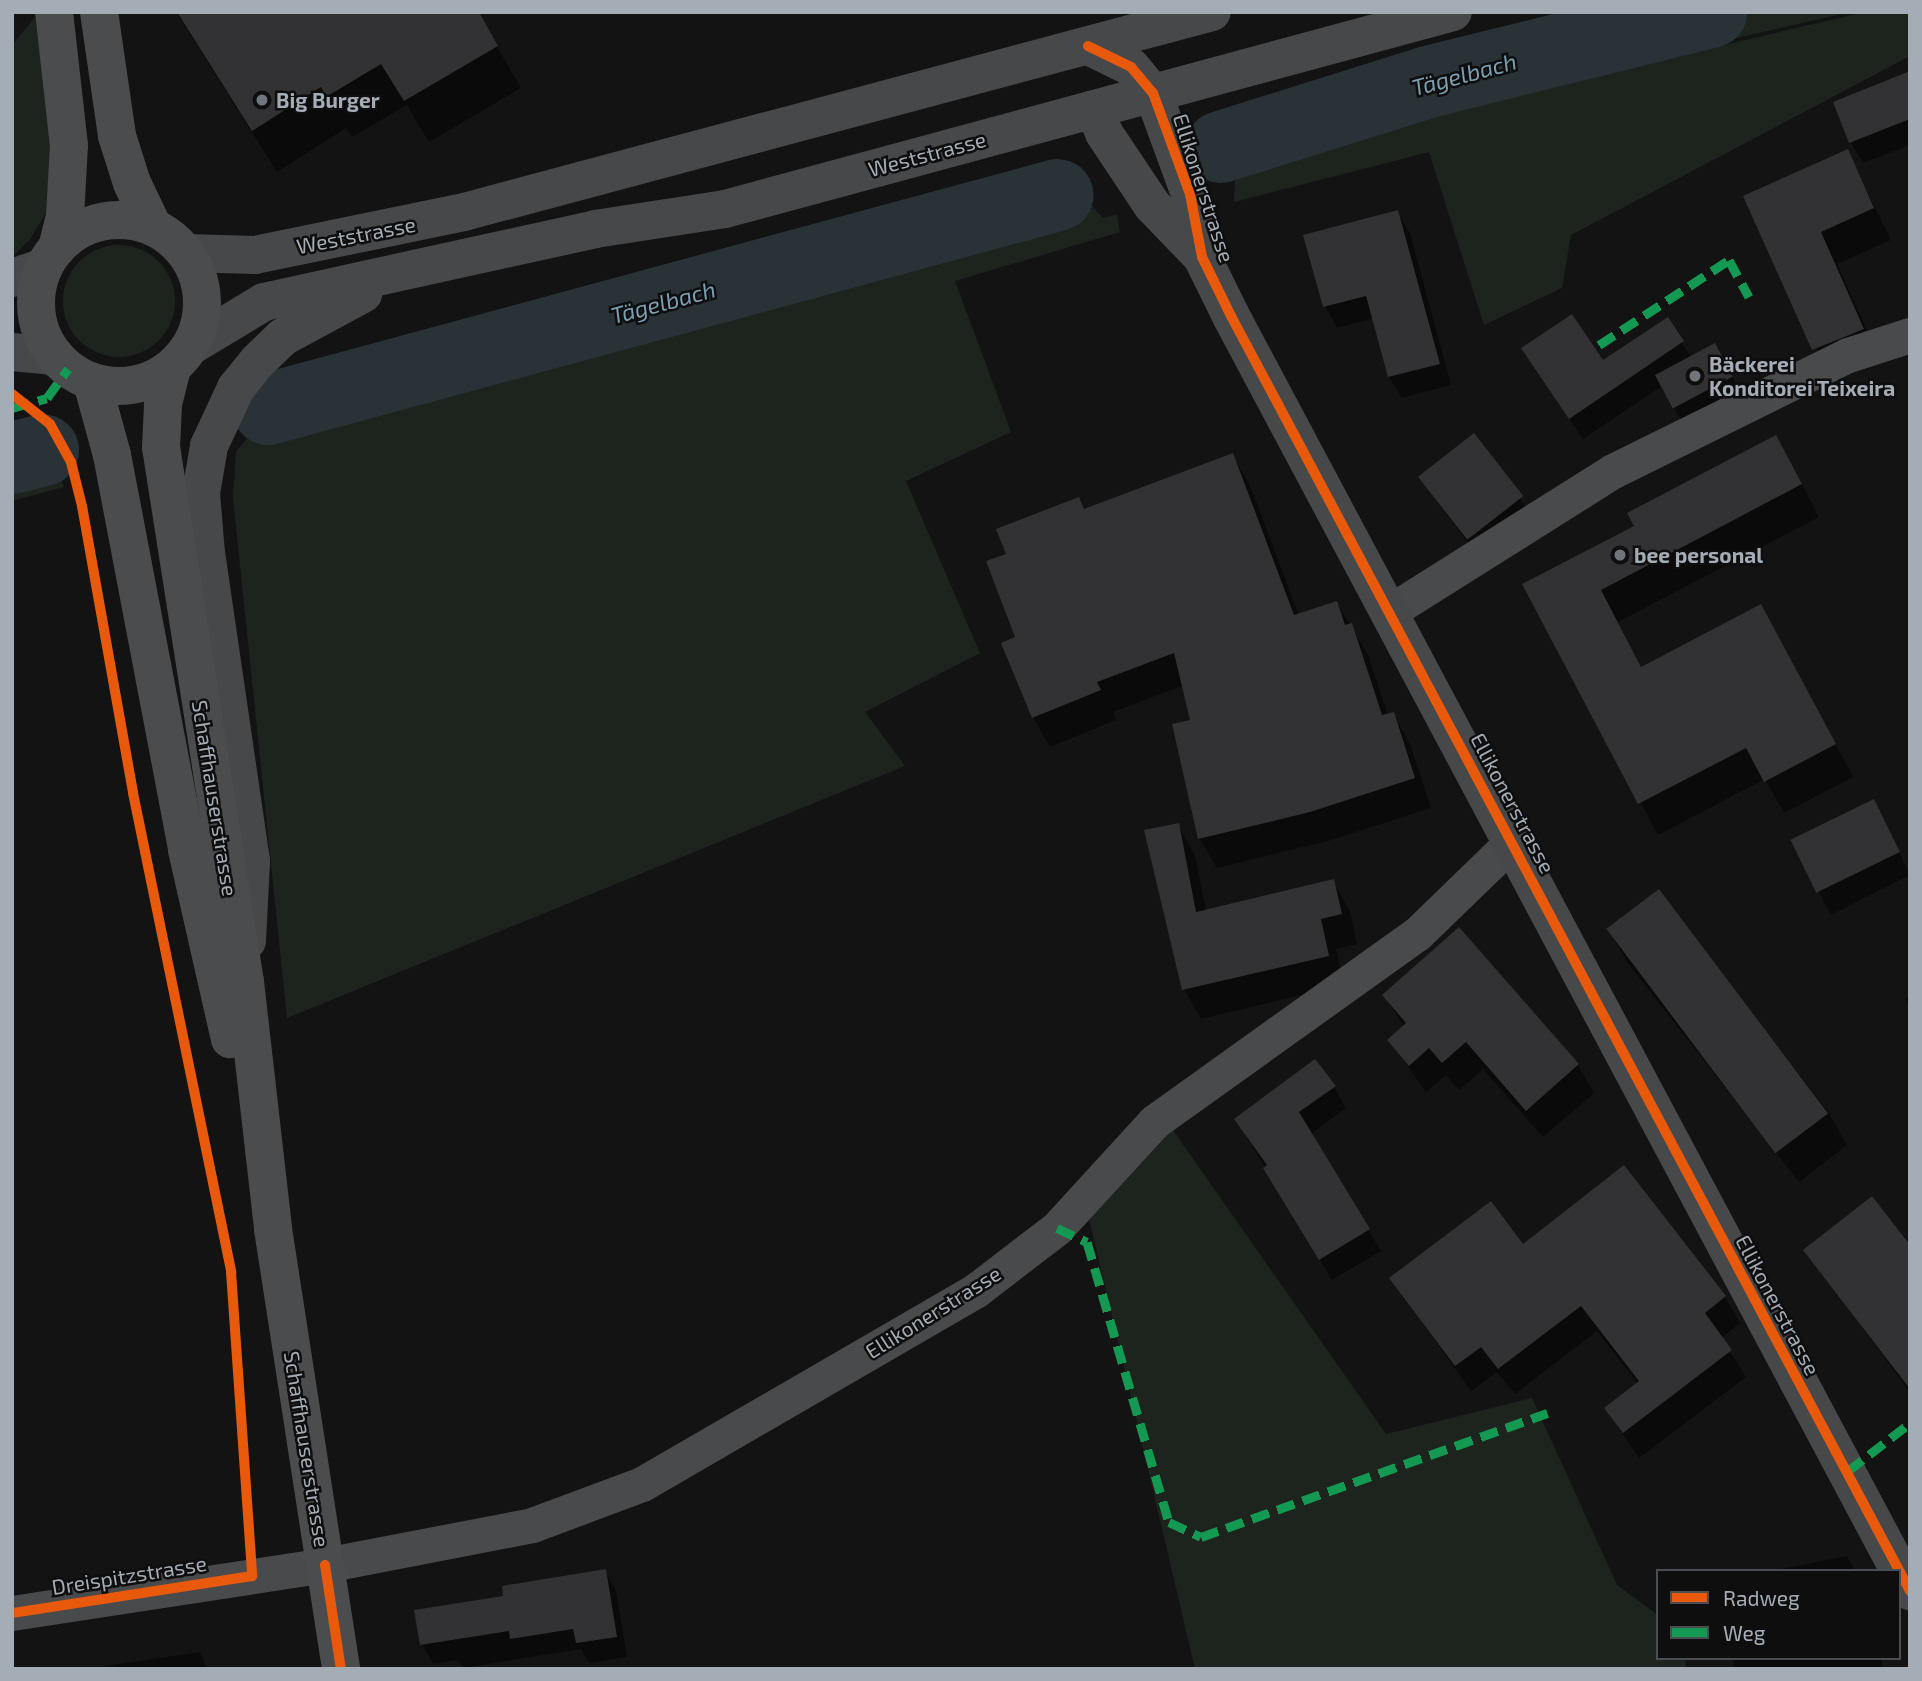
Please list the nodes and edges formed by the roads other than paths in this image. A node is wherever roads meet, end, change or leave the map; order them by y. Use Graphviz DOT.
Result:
graph roads {
  1 [pos="54,12"];
  2 [pos="99,12"];
  3 [pos="1213,12"];
  4 [pos="1453,12"];
  5 [pos="1088,46"];
  6 [pos="1157,104"];
  7 [pos="1099,121"];
  8 [pos="153,227"];
  9 [pos="186,253"];
  10 [pos="1202,257"];
  11 [pos="38,265"];
  12 [pos="396,276"];
  13 [pos="1910,335"];
  14 [pos="12,352"];
  15 [pos="55,356"];
  16 [pos="181,357"];
  17 [pos="92,382"];
  18 [pos="1399,605"];
  19 [pos="1512,842"];
  20 [pos="245,982"];
  21 [pos="273,1229"];
  22 [pos="325,1565"];
  23 [pos="1898,1569"];
  24 [pos="1901,1574"];
  25 [pos="1910,1591"];
  26 [pos="12,1613"];
  27 [pos="341,1669"];
  1 -- 11 [label="main road"];
  2 -- 8 [label="main road"];
  3 -- 5 [label="main road, Weststrasse"];
  4 -- 6 [label="main road, Weststrasse"];
  5 -- 6 [label="main road, Ellikonerstrasse"];
  5 -- 9 [label="main road, Weststrasse"];
  6 -- 7 [label="main road, Weststrasse"];
  6 -- 10 [label="main road, Ellikonerstrasse"];
  7 -- 10 [label="main road, Ellikonerstrasse"];
  7 -- 12 [label="main road, Weststrasse"];
  8 -- 9 [label="main road"];
  8 -- 11 [label="main road"];
  9 -- 16 [label="main road"];
  10 -- 18 [label="main road, Ellikonerstrasse"];
  11 -- 15 [label="main road"];
  12 -- 16 [label="main road, Weststrasse"];
  12 -- 20 [label="main road, Weststrasse"];
  13 -- 18 [label="street"];
  14 -- 15 [label="main road"];
  15 -- 17 [label="main road"];
  16 -- 17 [label="main road"];
  16 -- 20 [label="main road, Schaffhauserstrasse"];
  17 -- 21 [label="main road, Schaffhauserstrasse"];
  18 -- 19 [label="main road, Ellikonerstrasse"];
  19 -- 22 [label="street, Ellikonerstrasse"];
  19 -- 23 [label="main road, Ellikonerstrasse"];
  20 -- 21 [label="main road, Schaffhauserstrasse"];
  21 -- 22 [label="main road, Schaffhauserstrasse"];
  22 -- 26 [label="street, Dreispitzstrasse"];
  22 -- 27 [label="main road, Schaffhauserstrasse"];
  24 -- 25 [label="main road, Ellikonerstrasse"];
}
